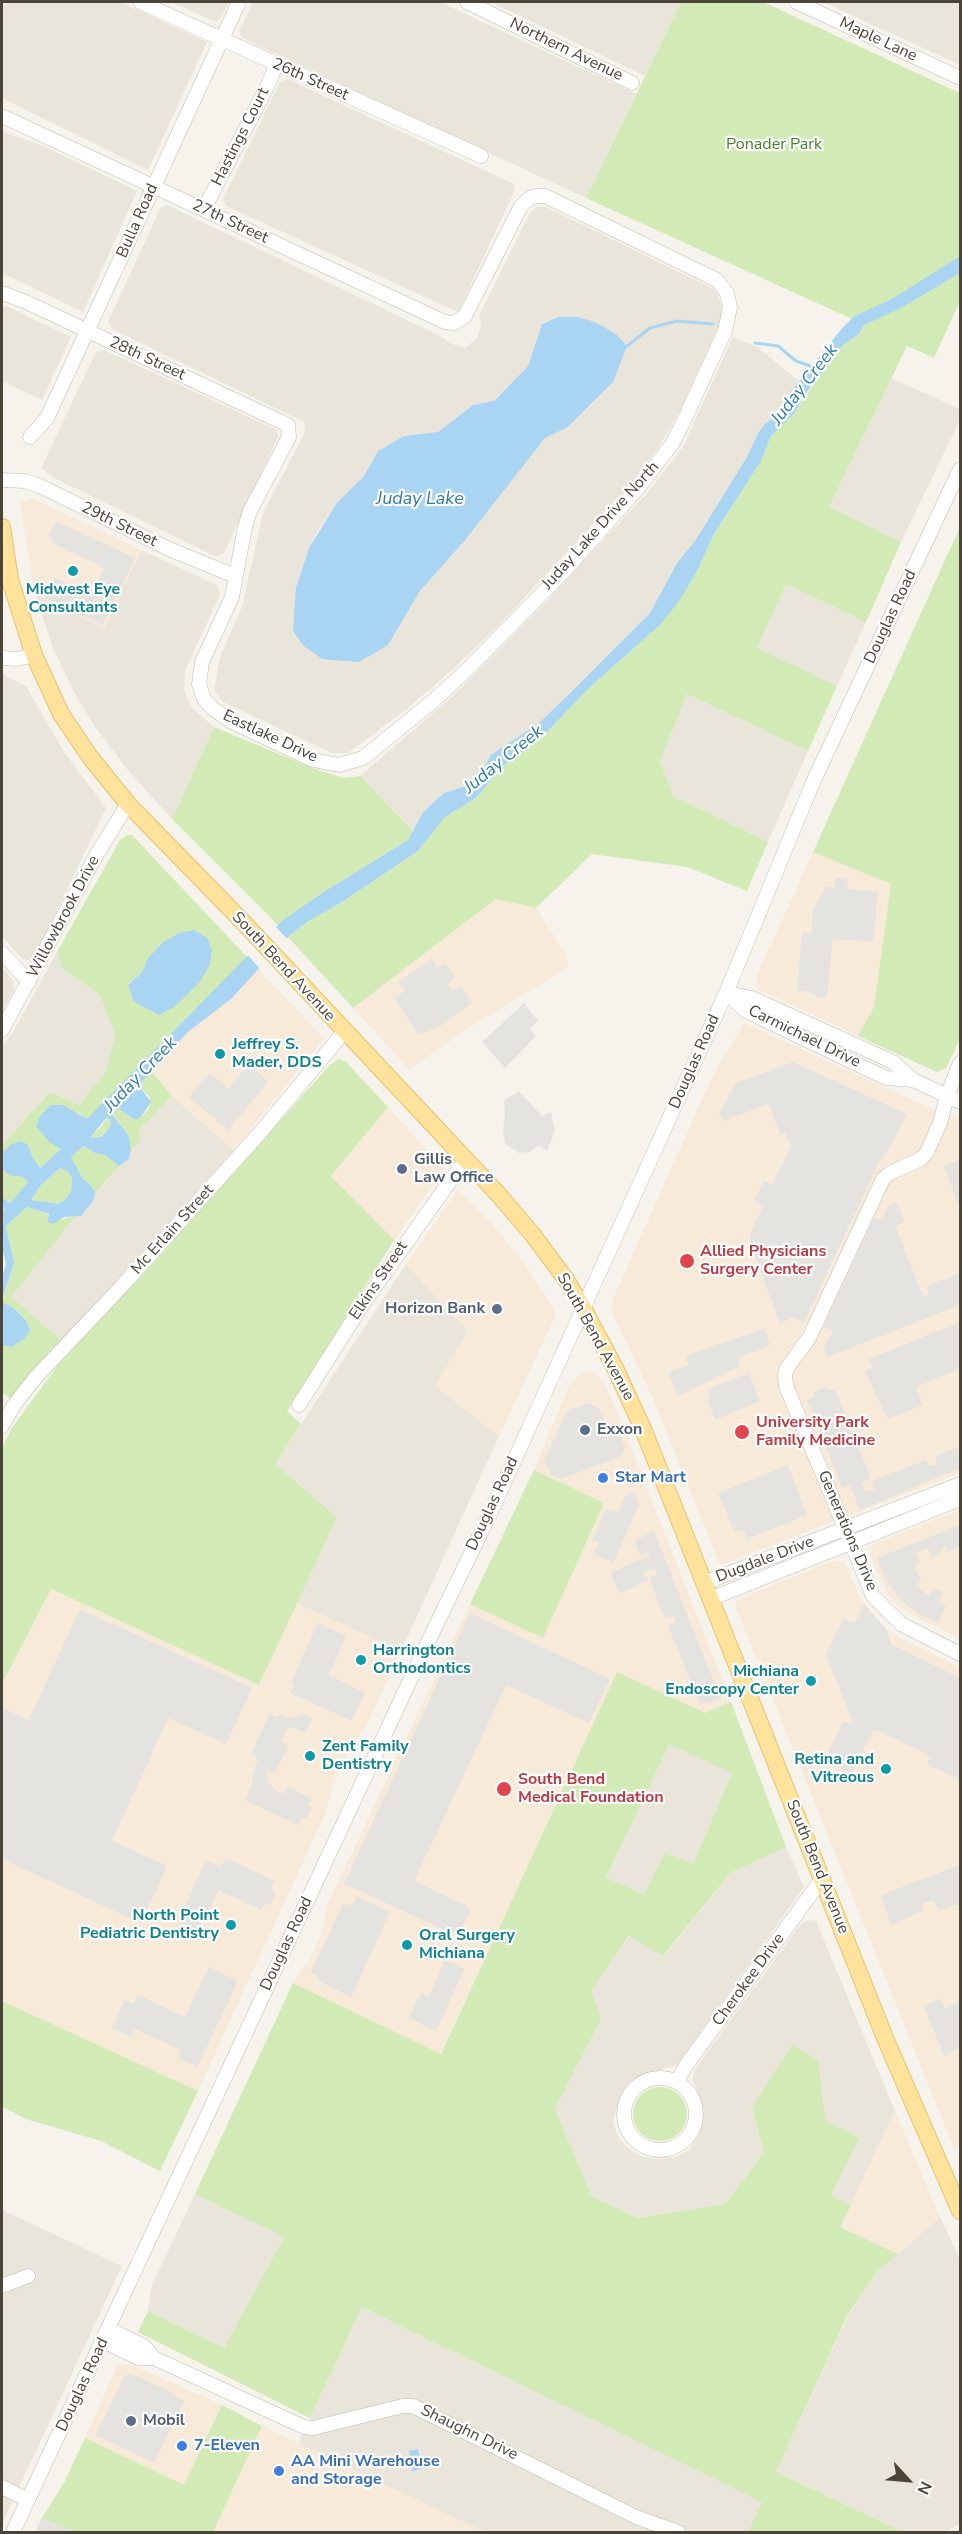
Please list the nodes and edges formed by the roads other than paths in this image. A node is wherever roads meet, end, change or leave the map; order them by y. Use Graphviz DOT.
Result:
graph roads {
  1 [pos="140,2"];
  2 [pos="239,2"];
  3 [pos="467,2"];
  4 [pos="796,2"];
  5 [pos="222,40"];
  6 [pos="276,65"];
  7 [pos="960,78"];
  8 [pos="632,83"];
  9 [pos="2,116"];
  10 [pos="480,156"];
  11 [pos="153,187"];
  12 [pos="204,209"];
  13 [pos="2,293"];
  14 [pos="460,321"];
  15 [pos="87,332"];
  16 [pos="30,437"];
  17 [pos="960,470"];
  18 [pos="2,480"];
  19 [pos="2,527"];
  20 [pos="236,576"];
  21 [pos="34,655"];
  22 [pos="2,658"];
  23 [pos="351,763"];
  24 [pos="128,804"];
  25 [pos="2,953"];
  26 [pos="29,982"];
  27 [pos="726,993"];
  28 [pos="816,1027"];
  29 [pos="2,1030"];
  30 [pos="344,1032"];
  31 [pos="810,1040"];
  32 [pos="960,1063"];
  33 [pos="913,1080"];
  34 [pos="947,1096"];
  35 [pos="960,1102"];
  36 [pos="465,1160"];
  37 [pos="583,1308"];
  38 [pos="299,1405"];
  39 [pos="2,1426"];
  40 [pos="960,1484"];
  41 [pos="960,1499"];
  42 [pos="848,1535"];
  43 [pos="707,1591"];
  44 [pos="960,1654"];
  45 [pos="822,1879"];
  46 [pos="677,2081"];
  47 [pos="960,2211"];
  48 [pos="27,2276"];
  49 [pos="2,2286"];
  50 [pos="106,2335"];
  51 [pos="2,2487"];
  52 [pos="28,2500"];
  53 [pos="13,2532"];
  54 [pos="678,2532"];
  1 -- 5 [label="street, 26th Street"];
  2 -- 5 [label="street, Bulla Road"];
  3 -- 8 [label="street, Northern Avenue"];
  4 -- 7 [label="street, Maple Lane"];
  5 -- 6 [label="street, 26th Street"];
  5 -- 11 [label="street, Bulla Road"];
  6 -- 10 [label="street, 26th Street"];
  6 -- 12 [label="street, Hastings Court"];
  9 -- 11 [label="street, 27th Street"];
  11 -- 12 [label="street, 27th Street"];
  11 -- 15 [label="street, Bulla Road"];
  12 -- 14 [label="street, 27th Street"];
  13 -- 15 [label="street, 28th Street"];
  14 -- 23 [label="street, Juday Lake Drive North"];
  15 -- 16 [label="street, Bulla Road"];
  15 -- 20 [label="street, 28th Street"];
  17 -- 27 [label="street, Douglas Road"];
  18 -- 20 [label="street, 29th Street"];
  19 -- 21 [label="main road, South Bend Avenue"];
  20 -- 23 [label="street, Eastlake Drive"];
  21 -- 22 [label="street"];
  21 -- 24 [label="main road, South Bend Avenue"];
  24 -- 26 [label="street, Willowbrook Drive"];
  24 -- 30 [label="main road, South Bend Avenue"];
  25 -- 26 [label="street"];
  26 -- 29 [label="street, Willowbrook Drive"];
  27 -- 28 [label="street, Carmichael Drive"];
  27 -- 31 [label="street, Carmichael Drive"];
  27 -- 37 [label="street, Douglas Road"];
  28 -- 31 [label="street"];
  28 -- 33 [label="street, Carmichael Drive"];
  30 -- 36 [label="main road, South Bend Avenue"];
  30 -- 39 [label="street, Mc Erlain Street"];
  31 -- 33 [label="street, Carmichael Drive"];
  32 -- 34 [label="street, Generations Drive"];
  33 -- 34 [label="street, Carmichael Drive"];
  34 -- 35 [label="street, Carmichael Drive"];
  34 -- 42 [label="street, Generations Drive"];
  36 -- 37 [label="main road, South Bend Avenue"];
  36 -- 38 [label="street, Elkins Street"];
  37 -- 43 [label="main road, South Bend Avenue"];
  37 -- 50 [label="street, Douglas Road"];
  40 -- 42 [label="street, Dugdale Drive"];
  41 -- 42 [label="street, Dugdale Drive"];
  42 -- 43 [label="street, Dugdale Drive"];
  42 -- 44 [label="street, Generations Drive"];
  43 -- 45 [label="main road, South Bend Avenue"];
  45 -- 46 [label="street, Cherokee Drive"];
  45 -- 47 [label="main road, South Bend Avenue"];
  46 -- 46 [label="street"];
  48 -- 49 [label="street"];
  50 -- 52 [label="street, Douglas Road"];
  50 -- 54 [label="street, Shaughn Drive"];
  51 -- 52 [label="street"];
  52 -- 53 [label="street, Douglas Road"];
}
